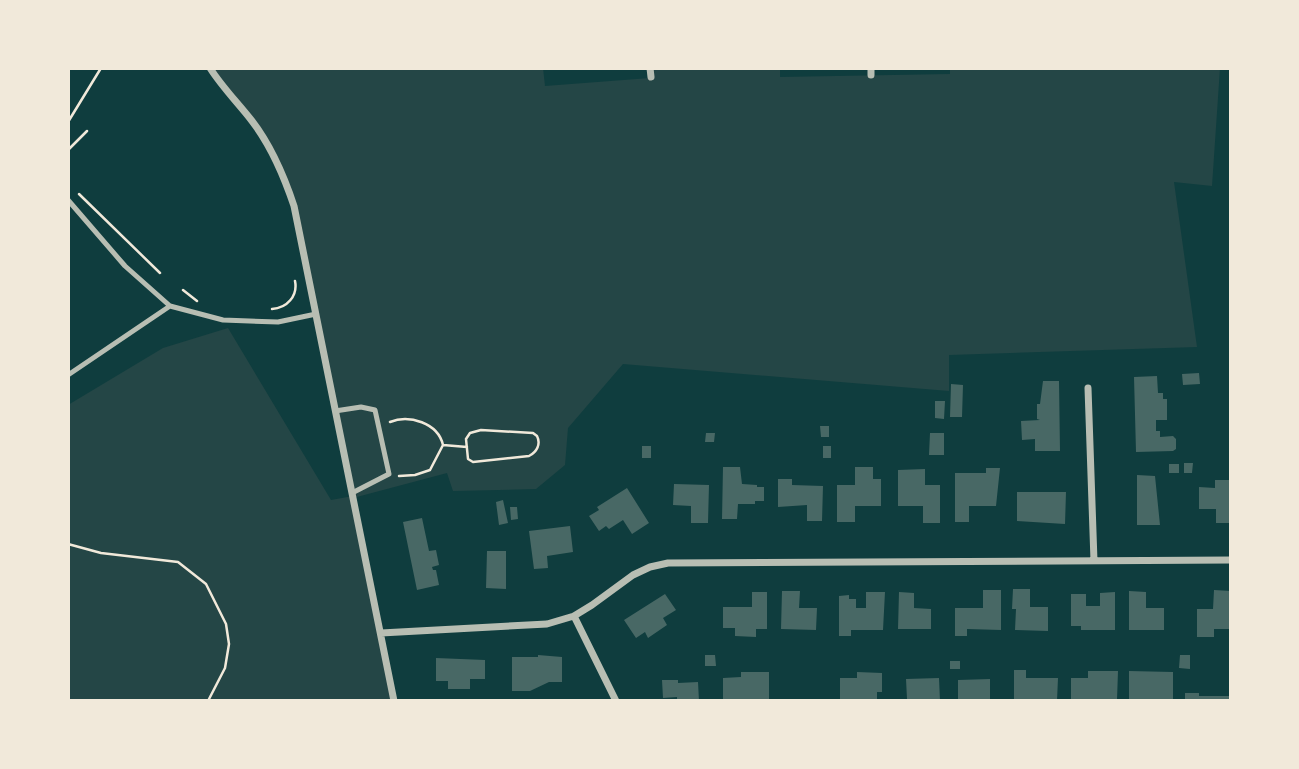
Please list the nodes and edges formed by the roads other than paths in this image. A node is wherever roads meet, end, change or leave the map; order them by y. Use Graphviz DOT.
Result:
graph roads {
  1 [pos="210,68"];
  2 [pos="650,68"];
  3 [pos="651,78"];
  4 [pos="68,200"];
  5 [pos="170,306"];
  6 [pos="316,314"];
  7 [pos="68,374"];
  8 [pos="1088,388"];
  9 [pos="335,411"];
  10 [pos="352,493"];
  11 [pos="1231,560"];
  12 [pos="1094,561"];
  13 [pos="574,616"];
  14 [pos="380,633"];
  15 [pos="394,701"];
  16 [pos="616,701"];
  1 -- 6 [label="street"];
  2 -- 3 [label="street"];
  4 -- 5 [label="lane"];
  5 -- 6 [label="lane"];
  5 -- 7 [label="lane"];
  6 -- 9 [label="street"];
  8 -- 12 [label="street"];
  9 -- 10 [label="street"];
  9 -- 10 [label="lane"];
  10 -- 14 [label="street"];
  11 -- 12 [label="street"];
  12 -- 13 [label="street"];
  13 -- 14 [label="street"];
  13 -- 16 [label="street"];
  14 -- 15 [label="street"];
}
